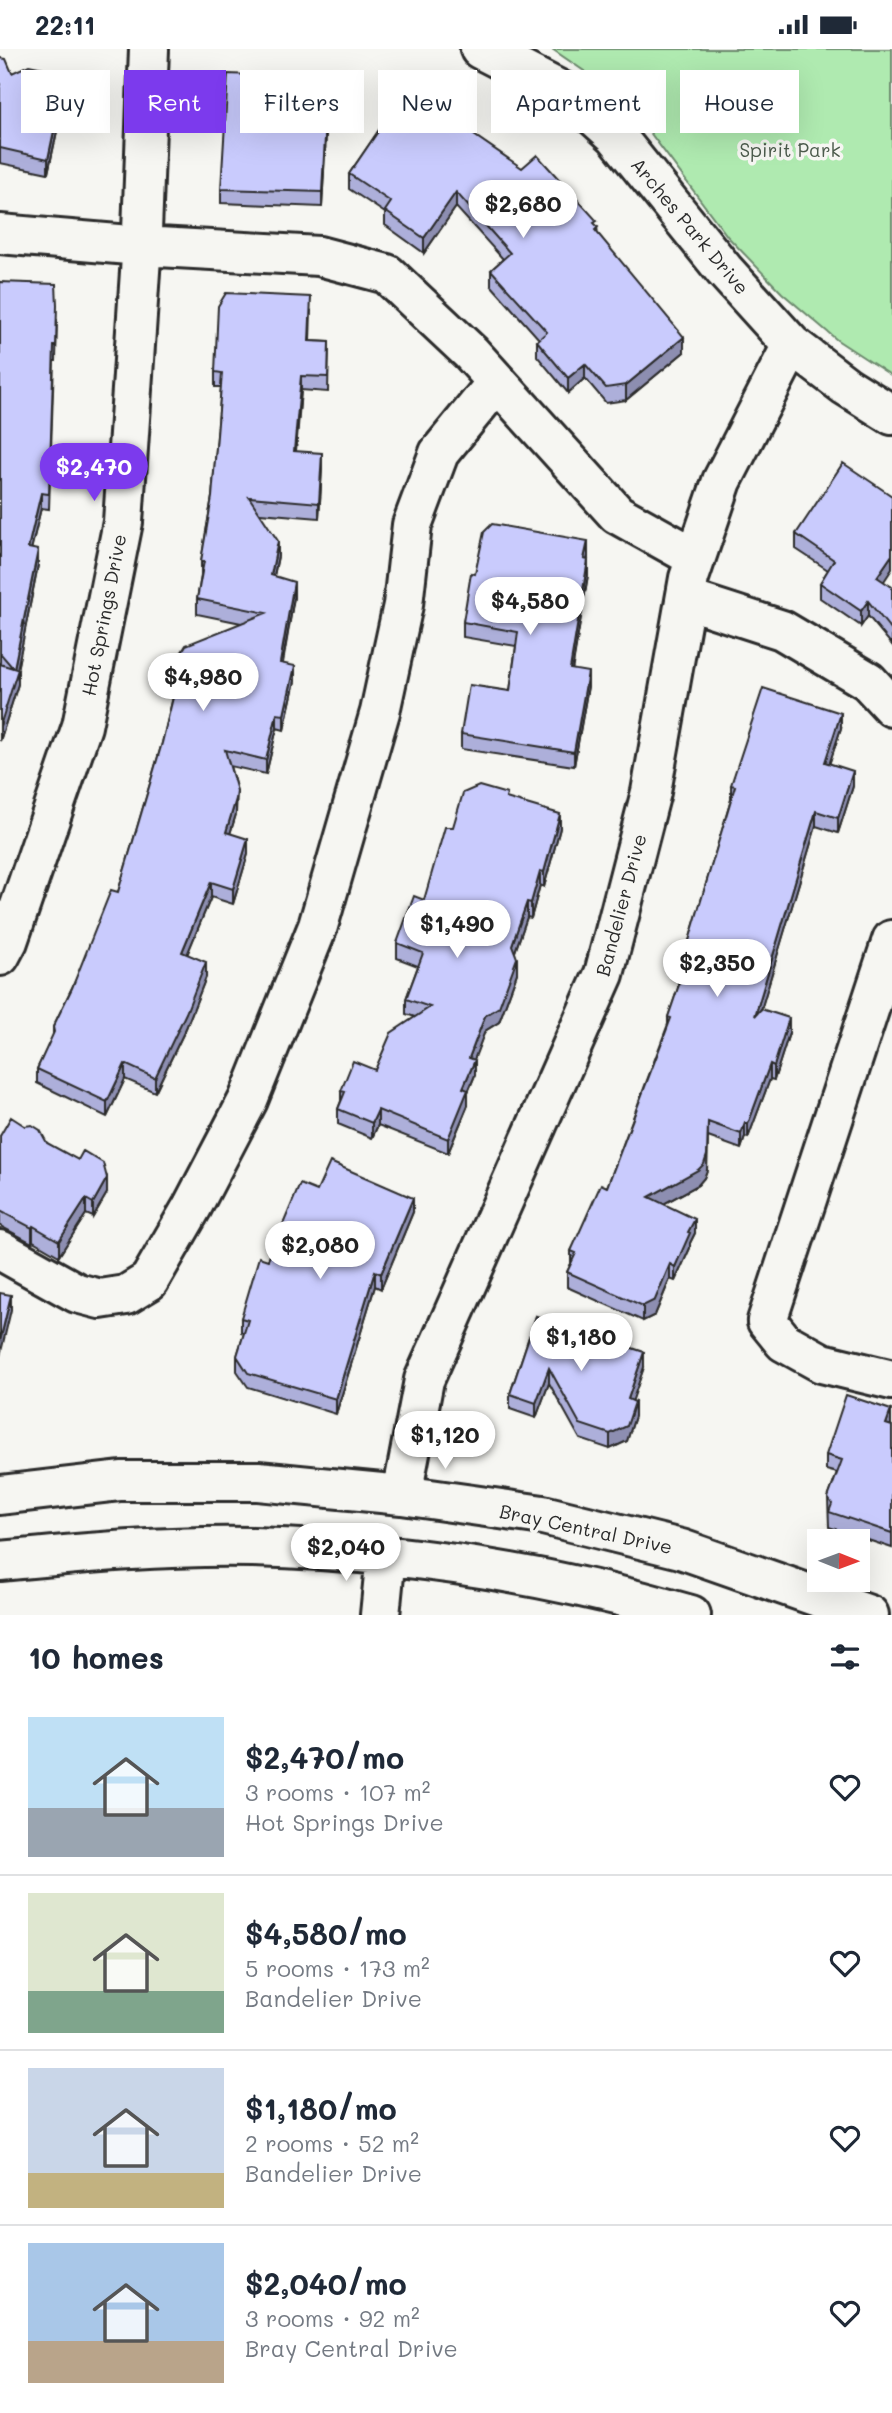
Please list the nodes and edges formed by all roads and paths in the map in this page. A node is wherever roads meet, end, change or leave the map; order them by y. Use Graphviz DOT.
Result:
graph roads {
  1 [pos="149,49"];
  2 [pos="480,49"];
  3 [pos="0,234"];
  4 [pos="141,246"];
  5 [pos="792,345"];
  6 [pos="498,382"];
  7 [pos="892,415"];
  8 [pos="696,558"];
  9 [pos="686,599"];
  10 [pos="892,707"];
  11 [pos="892,940"];
  12 [pos="0,956"];
  13 [pos="0,1250"];
  14 [pos="892,1380"];
  15 [pos="0,1495"];
  16 [pos="402,1495"];
  17 [pos="386,1555"];
  18 [pos="0,1561"];
  19 [pos="380,1615"];
  20 [pos="691,1615"];
  21 [pos="869,1615"];
  1 -- 4 [label="street, Hot Springs Drive"];
  2 -- 5 [label="street, Arches Park Drive"];
  3 -- 4 [label="street"];
  4 -- 6 [label="street"];
  4 -- 12 [label="street, Hot Springs Drive"];
  5 -- 7 [label="street, Arches Park Drive"];
  5 -- 8 [label="street, Bandelier Drive"];
  6 -- 8 [label="street"];
  6 -- 13 [label="street"];
  8 -- 9 [label="street, Bandelier Drive"];
  9 -- 10 [label="street"];
  9 -- 16 [label="street, Bandelier Drive"];
  11 -- 14 [label="street"];
  15 -- 16 [label="street, Bray Central Drive"];
  16 -- 21 [label="street, Bray Central Drive"];
  17 -- 18 [label="street"];
  17 -- 19 [label="street"];
  17 -- 20 [label="street"];
}
